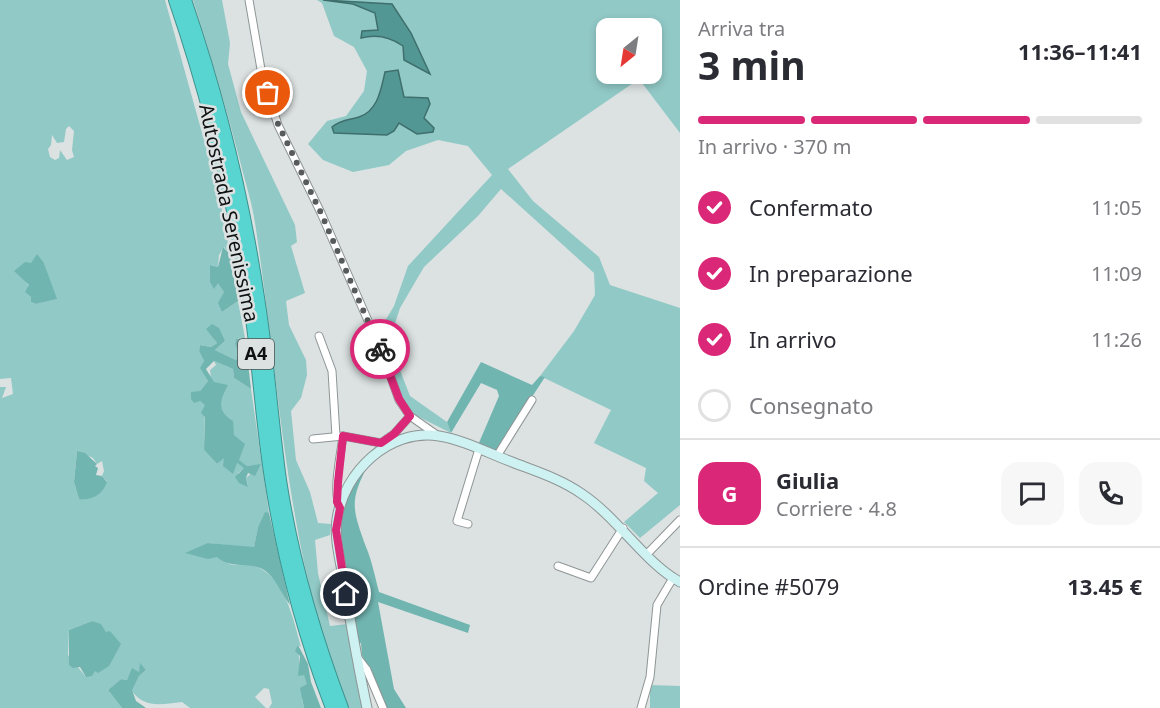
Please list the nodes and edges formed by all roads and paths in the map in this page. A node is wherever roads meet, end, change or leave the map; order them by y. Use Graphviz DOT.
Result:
graph roads {
  1 [pos="175,0"];
  2 [pos="185,0"];
  3 [pos="249,0"];
  4 [pos="319,336"];
  5 [pos="532,400"];
  6 [pos="410,416"];
  7 [pos="438,435"];
  8 [pos="340,436"];
  9 [pos="313,439"];
  10 [pos="478,448"];
  11 [pos="497,456"];
  12 [pos="340,508"];
  13 [pos="680,520"];
  14 [pos="468,524"];
  15 [pos="623,528"];
  16 [pos="647,554"];
  17 [pos="558,566"];
  18 [pos="676,580"];
  19 [pos="357,657"];
  20 [pos="332,708"];
  21 [pos="342,708"];
  22 [pos="367,708"];
  23 [pos="383,708"];
  24 [pos="641,708"];
  1 -- 20 [label="highway, Autostrada Serenissima / A4"];
  2 -- 21 [label="highway, Autostrada Serenissima / A4"];
  3 -- 6 [label="street"];
  4 -- 8 [label="street"];
  5 -- 11 [label="street"];
  6 -- 7 [label="street"];
  6 -- 8 [label="street"];
  7 -- 10 [label="street"];
  7 -- 12 [label="street"];
  8 -- 9 [label="street"];
  8 -- 12 [label="street"];
  10 -- 11 [label="street"];
  10 -- 14 [label="street"];
  11 -- 15 [label="street"];
  12 -- 19 [label="street"];
  13 -- 16 [label="street"];
  15 -- 16 [label="street"];
  15 -- 17 [label="street"];
  16 -- 18 [label="street"];
  18 -- 24 [label="street"];
  19 -- 22 [label="street"];
  19 -- 23 [label="street"];
}
